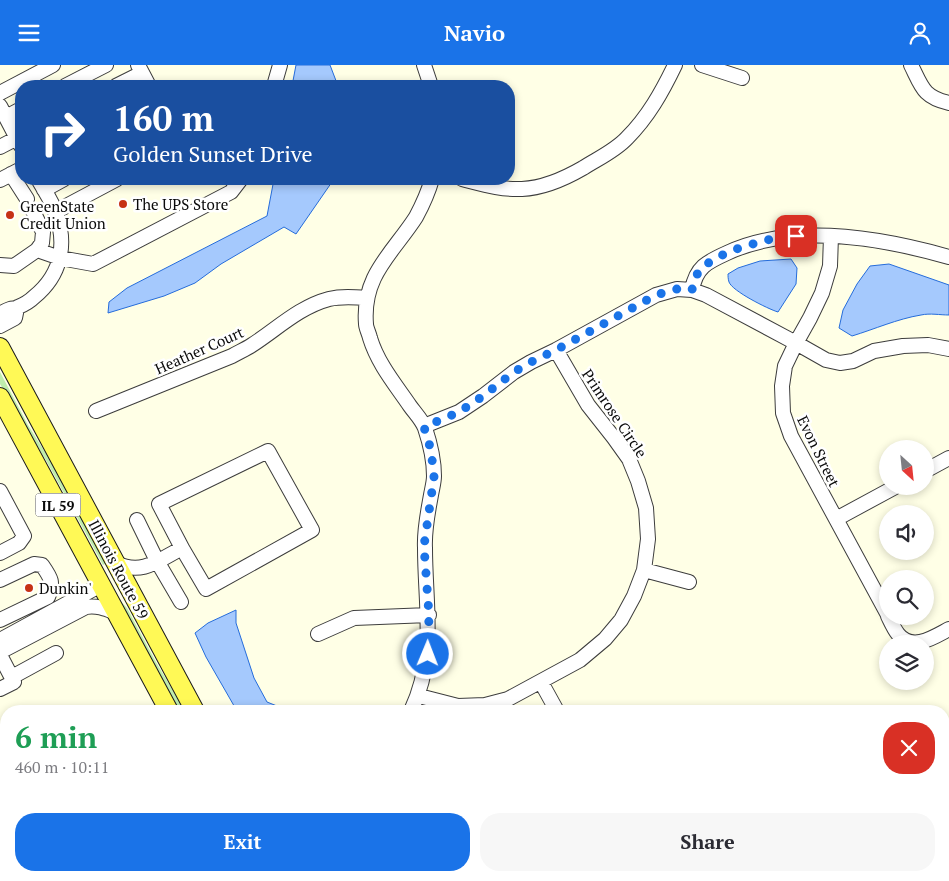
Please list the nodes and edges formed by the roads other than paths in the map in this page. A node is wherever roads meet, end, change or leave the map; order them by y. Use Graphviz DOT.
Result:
graph roads {
  1 [pos="53,65"];
  2 [pos="106,65"];
  3 [pos="280,65"];
  4 [pos="424,65"];
  5 [pos="675,65"];
  6 [pos="702,65"];
  7 [pos="910,65"];
  8 [pos="140,69"];
  9 [pos="742,78"];
  10 [pos="25,80"];
  11 [pos="77,80"];
  12 [pos="124,80"];
  13 [pos="276,80"];
  14 [pos="430,80"];
  15 [pos="15,85"];
  16 [pos="0,93"];
  17 [pos="949,103"];
  18 [pos="15,113"];
  19 [pos="4,120"];
  20 [pos="15,134"];
  21 [pos="15,142"];
  22 [pos="0,147"];
  23 [pos="18,185"];
  24 [pos="42,185"];
  25 [pos="106,185"];
  26 [pos="237,185"];
  27 [pos="430,185"];
  28 [pos="486,185"];
  29 [pos="55,212"];
  30 [pos="831,236"];
  31 [pos="37,250"];
  32 [pos="949,257"];
  33 [pos="60,258"];
  34 [pos="0,265"];
  35 [pos="692,290"];
  36 [pos="367,297"];
  37 [pos="17,308"];
  38 [pos="0,314"];
  39 [pos="0,327"];
  40 [pos="796,343"];
  41 [pos="0,347"];
  42 [pos="949,349"];
  43 [pos="556,350"];
  44 [pos="0,397"];
  45 [pos="96,411"];
  46 [pos="424,427"];
  47 [pos="949,458"];
  48 [pos="934,466"];
  49 [pos="0,491"];
  50 [pos="880,495"];
  51 [pos="836,519"];
  52 [pos="137,520"];
  53 [pos="182,548"];
  54 [pos="0,553"];
  55 [pos="116,563"];
  56 [pos="151,564"];
  57 [pos="644,570"];
  58 [pos="0,580"];
  59 [pos="689,582"];
  60 [pos="126,583"];
  61 [pos="101,585"];
  62 [pos="879,598"];
  63 [pos="182,602"];
  64 [pos="116,613"];
  65 [pos="429,615"];
  66 [pos="0,620"];
  67 [pos="949,629"];
  68 [pos="318,634"];
  69 [pos="934,637"];
  70 [pos="0,640"];
  71 [pos="0,653"];
  72 [pos="56,653"];
  73 [pos="12,677"];
  74 [pos="541,682"];
  75 [pos="0,689"];
  76 [pos="419,695"];
  77 [pos="166,705"];
  78 [pos="192,705"];
  79 [pos="415,705"];
  80 [pos="454,705"];
  81 [pos="485,705"];
  82 [pos="554,705"];
  1 -- 10 [label="street"];
  2 -- 11 [label="street"];
  3 -- 13 [label="street"];
  4 -- 14 [label="street"];
  5 -- 28 [label="street"];
  6 -- 9 [label="street"];
  7 -- 17 [label="street"];
  8 -- 12 [label="street"];
  15 -- 16 [label="street"];
  18 -- 19 [label="street"];
  19 -- 20 [label="street"];
  21 -- 22 [label="street"];
  23 -- 31 [label="street"];
  24 -- 29 [label="street"];
  25 -- 29 [label="street"];
  26 -- 33 [label="street"];
  27 -- 36 [label="street"];
  29 -- 33 [label="street"];
  30 -- 32 [label="street"];
  30 -- 35 [label="street"];
  30 -- 40 [label="street, Evon Street"];
  31 -- 33 [label="street"];
  31 -- 34 [label="street"];
  33 -- 37 [label="street"];
  35 -- 40 [label="street"];
  35 -- 43 [label="street"];
  36 -- 45 [label="street, Heather Court"];
  36 -- 46 [label="street"];
  37 -- 38 [label="street"];
  37 -- 39 [label="street"];
  40 -- 42 [label="street"];
  40 -- 51 [label="street, Evon Street"];
  41 -- 55 [label="main road, Illinois Route 59 / IL 59"];
  43 -- 46 [label="street"];
  43 -- 57 [label="street, Primrose Circle"];
  44 -- 61 [label="main road, Illinois Route 59 / IL 59"];
  46 -- 65 [label="street"];
  47 -- 48 [label="street"];
  49 -- 54 [label="street"];
  50 -- 51 [label="street"];
  51 -- 62 [label="street, Evon Street"];
  52 -- 56 [label="street"];
  53 -- 53 [label="street"];
  53 -- 56 [label="street"];
  55 -- 56 [label="street"];
  55 -- 60 [label="main road, Illinois Route 59 / IL 59"];
  56 -- 60 [label="street"];
  56 -- 63 [label="street"];
  57 -- 59 [label="street"];
  57 -- 74 [label="street, Primrose Circle"];
  58 -- 66 [label="street"];
  60 -- 61 [label="main road"];
  60 -- 78 [label="main road, Illinois Route 59 / IL 59"];
  61 -- 64 [label="main road, Illinois Route 59 / IL 59"];
  61 -- 70 [label="street"];
  64 -- 71 [label="street"];
  64 -- 77 [label="main road, Illinois Route 59 / IL 59"];
  65 -- 68 [label="street"];
  65 -- 76 [label="street"];
  67 -- 69 [label="street"];
  71 -- 73 [label="street"];
  72 -- 73 [label="street"];
  73 -- 75 [label="street"];
  74 -- 81 [label="street, Primrose Circle"];
  74 -- 82 [label="street"];
  76 -- 79 [label="street"];
  76 -- 80 [label="street, Primrose Circle"];
}
